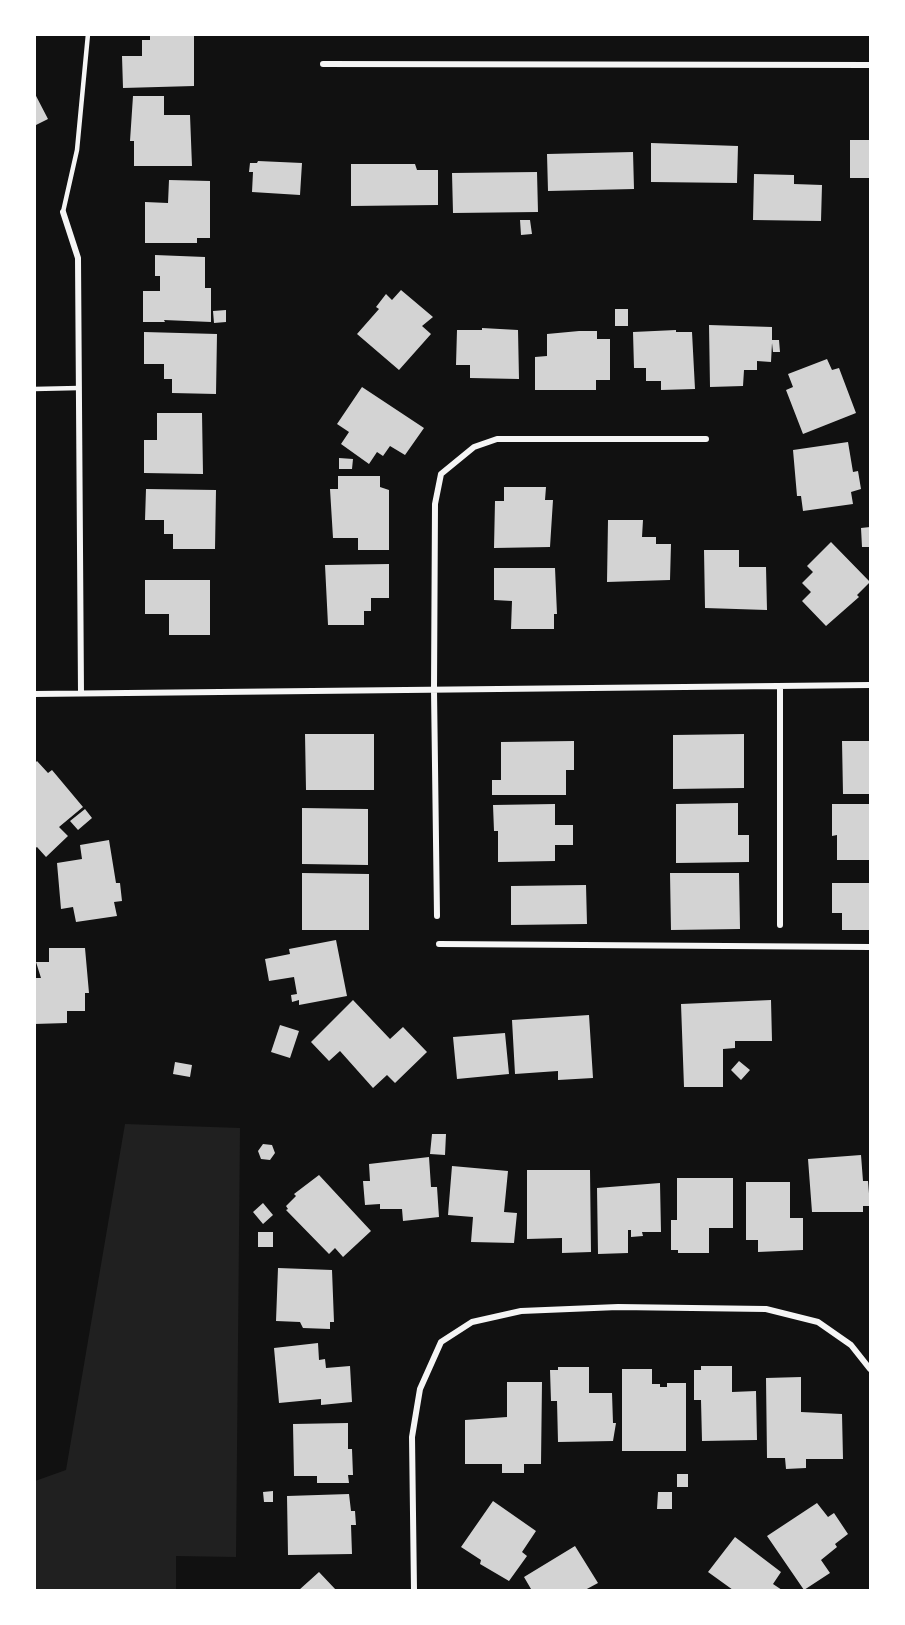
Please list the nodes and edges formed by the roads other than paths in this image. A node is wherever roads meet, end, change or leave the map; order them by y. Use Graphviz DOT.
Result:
graph roads {
  1 [pos="87,34"];
  2 [pos="322,64"];
  3 [pos="870,65"];
  4 [pos="63,212"];
  5 [pos="34,388"];
  6 [pos="79,388"];
  7 [pos="706,439"];
  8 [pos="870,685"];
  9 [pos="780,686"];
  10 [pos="434,690"];
  11 [pos="81,693"];
  12 [pos="34,694"];
  13 [pos="437,916"];
  14 [pos="780,925"];
  15 [pos="439,944"];
  16 [pos="870,947"];
  17 [pos="870,1369"];
  18 [pos="414,1590"];
  1 -- 4 [label="lane"];
  2 -- 3 [label="street"];
  4 -- 6 [label="street"];
  5 -- 6 [label="lane"];
  6 -- 11 [label="street"];
  7 -- 10 [label="street"];
  8 -- 9 [label="street"];
  9 -- 10 [label="street"];
  9 -- 14 [label="street"];
  10 -- 11 [label="street"];
  10 -- 13 [label="street"];
  11 -- 12 [label="street"];
  15 -- 16 [label="street"];
  17 -- 18 [label="street"];
}
